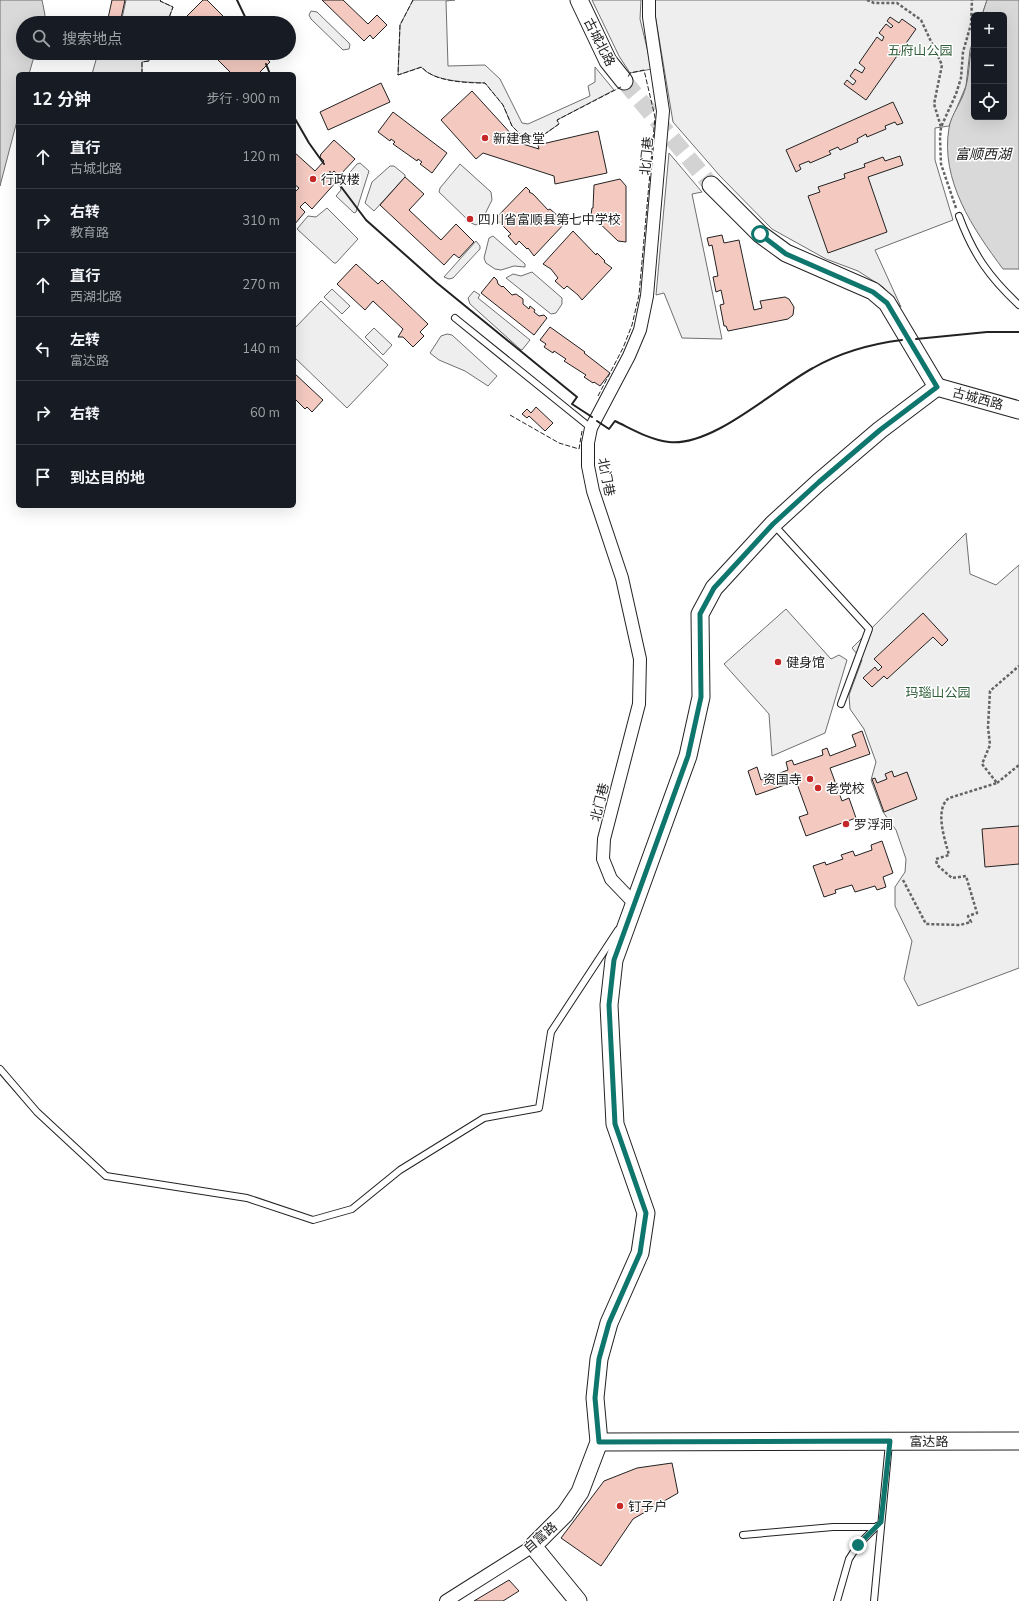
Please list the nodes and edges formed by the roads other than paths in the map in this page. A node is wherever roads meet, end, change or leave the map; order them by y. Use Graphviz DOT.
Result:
graph roads {
  1 [pos="579,0"];
  2 [pos="649,0"];
  3 [pos="624,82"];
  4 [pos="711,185"];
  5 [pos="959,216"];
  6 [pos="1019,305"];
  7 [pos="455,318"];
  8 [pos="937,387"];
  9 [pos="1019,410"];
  10 [pos="591,428"];
  11 [pos="773,524"];
  12 [pos="841,704"];
  13 [pos="635,904"];
  14 [pos="0,1069"];
  15 [pos="890,1441"];
  16 [pos="1019,1441"];
  17 [pos="599,1442"];
  18 [pos="881,1522"];
  19 [pos="876,1527"];
  20 [pos="743,1535"];
  21 [pos="533,1546"];
  22 [pos="446,1601"];
  23 [pos="578,1601"];
  24 [pos="837,1601"];
  25 [pos="874,1601"];
  1 -- 3 [label="street, 古城北路"];
  2 -- 10 [label="street, 北门巷"];
  4 -- 8 [label="street"];
  5 -- 6 [label="lane"];
  7 -- 10 [label="lane"];
  8 -- 9 [label="street, 古城西路"];
  8 -- 11 [label="street"];
  10 -- 13 [label="street, 北门巷"];
  11 -- 12 [label="lane"];
  11 -- 13 [label="street"];
  13 -- 14 [label="lane"];
  13 -- 17 [label="street"];
  15 -- 16 [label="street, 富达路"];
  15 -- 17 [label="street, 富达路"];
  15 -- 18 [label="lane"];
  17 -- 21 [label="street, 自富路"];
  18 -- 19 [label="lane"];
  18 -- 25 [label="lane"];
  19 -- 20 [label="lane"];
  19 -- 24 [label="lane"];
  21 -- 22 [label="street, 自富路"];
  21 -- 23 [label="street"];
}
